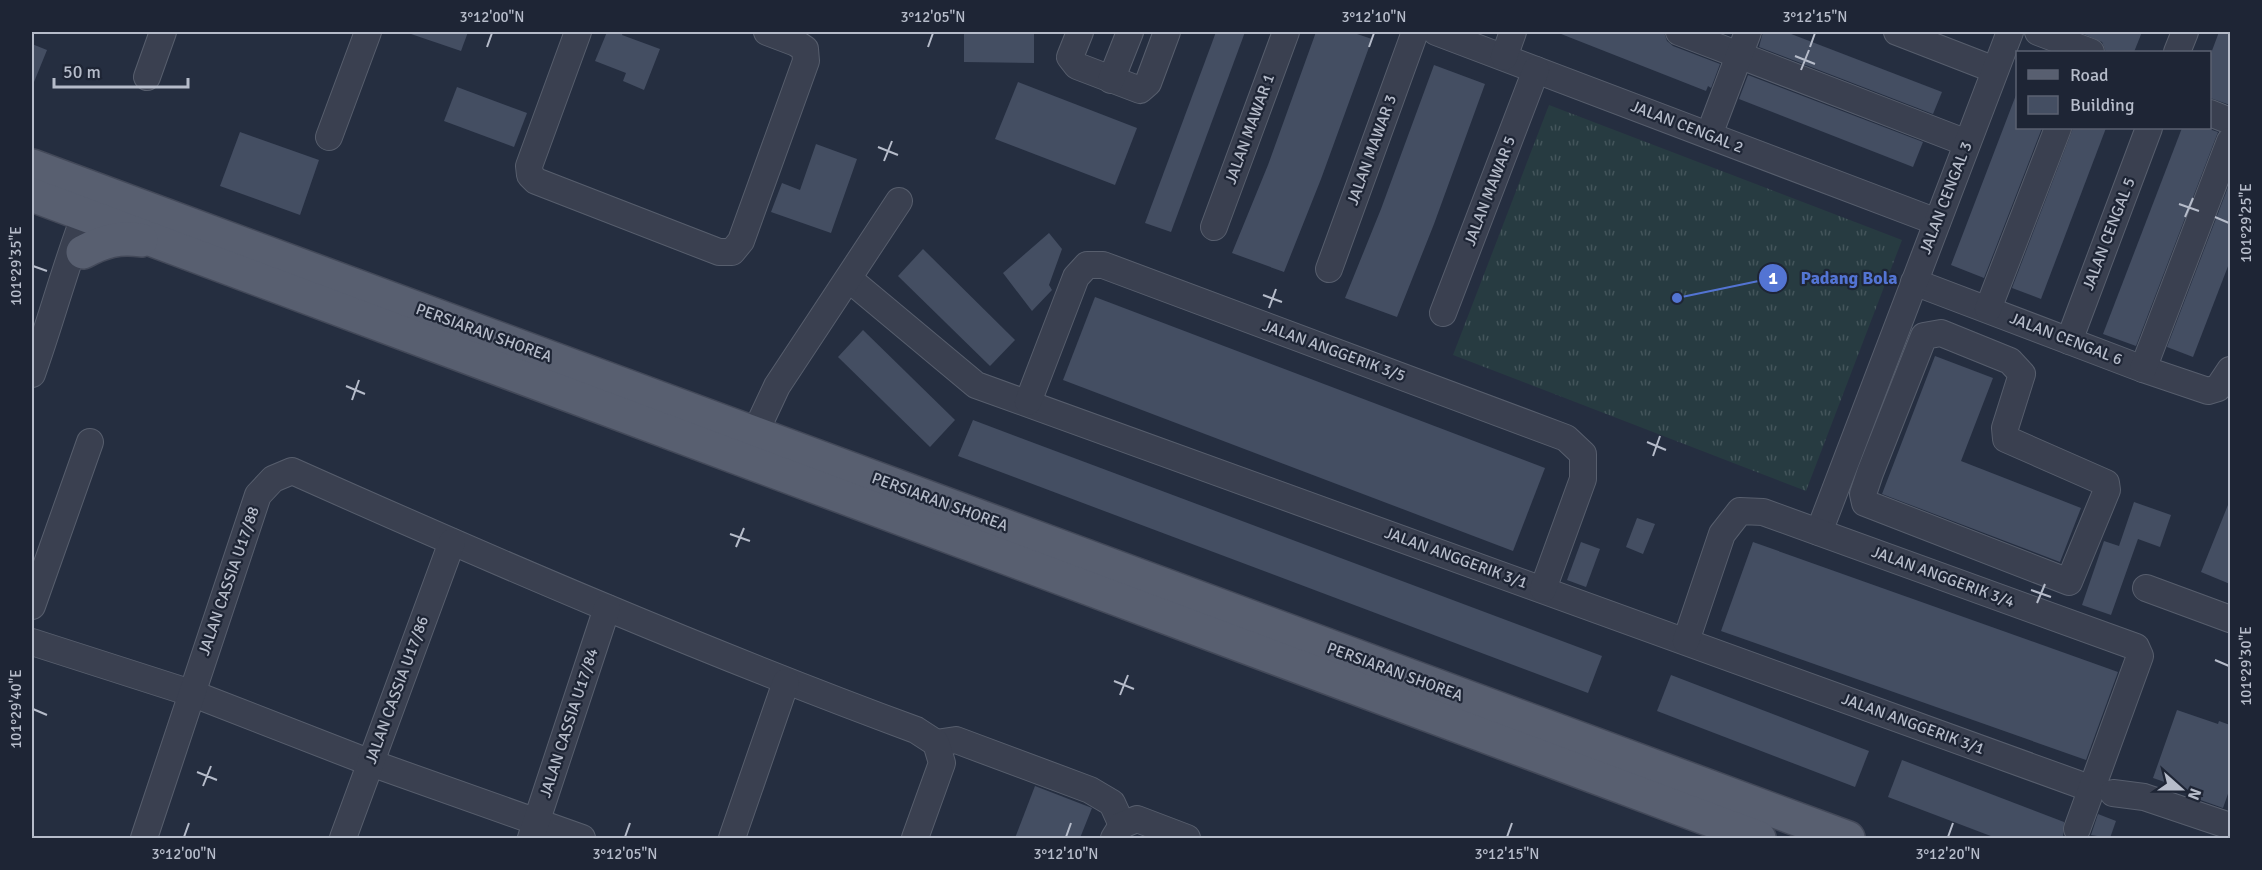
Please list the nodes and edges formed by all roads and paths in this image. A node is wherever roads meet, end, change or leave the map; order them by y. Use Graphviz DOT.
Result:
graph roads {
  1 [pos="163,32"];
  2 [pos="368,32"];
  3 [pos="578,32"];
  4 [pos="767,32"];
  5 [pos="1080,32"];
  6 [pos="1130,32"];
  7 [pos="1167,32"];
  8 [pos="1286,32"];
  9 [pos="1415,32"];
  10 [pos="1436,32"];
  11 [pos="1513,32"];
  12 [pos="1679,32"];
  13 [pos="2010,32"];
  14 [pos="2038,32"];
  15 [pos="2185,32"];
  16 [pos="1913,34"];
  17 [pos="1744,43"];
  18 [pos="2089,47"];
  19 [pos="2177,51"];
  20 [pos="1503,57"];
  21 [pos="1536,70"];
  22 [pos="1995,70"];
  23 [pos="147,77"];
  24 [pos="1111,80"];
  25 [pos="2211,113"];
  26 [pos="2230,121"];
  27 [pos="2058,129"];
  28 [pos="2149,129"];
  29 [pos="1709,135"];
  30 [pos="329,137"];
  31 [pos="2230,141"];
  32 [pos="1966,143"];
  33 [pos="39,183"];
  34 [pos="899,201"];
  35 [pos="91,216"];
  36 [pos="1937,222"];
  37 [pos="1214,227"];
  38 [pos="165,230"];
  39 [pos="78,250"];
  40 [pos="1329,269"];
  41 [pos="849,279"];
  42 [pos="1914,282"];
  43 [pos="1988,309"];
  44 [pos="1443,313"];
  45 [pos="2069,341"];
  46 [pos="32,369"];
  47 [pos="2143,369"];
  48 [pos="2224,379"];
  49 [pos="1028,402"];
  50 [pos="666,431"];
  51 [pos="755,433"];
  52 [pos="90,442"];
  53 [pos="1845,464"];
  54 [pos="1870,473"];
  55 [pos="819,487"];
  56 [pos="1819,532"];
  57 [pos="452,542"];
  58 [pos="2146,588"];
  59 [pos="1544,589"];
  60 [pos="32,606"];
  61 [pos="607,608"];
  62 [pos="2230,619"];
  63 [pos="1686,641"];
  64 [pos="32,642"];
  65 [pos="786,682"];
  66 [pos="191,693"];
  67 [pos="939,753"];
  68 [pos="371,763"];
  69 [pos="2102,791"];
  70 [pos="2230,826"];
  71 [pos="534,830"];
  72 [pos="2077,830"];
  73 [pos="1118,832"];
  74 [pos="144,838"];
  75 [pos="343,838"];
  76 [pos="582,838"];
  77 [pos="732,838"];
  78 [pos="915,838"];
  79 [pos="1187,838"];
  80 [pos="1759,838"];
  81 [pos="1848,838"];
  1 -- 23 [label="street"];
  2 -- 30 [label="street"];
  3 -- 4 [label="street"];
  5 -- 24 [label="street"];
  6 -- 24 [label="street"];
  7 -- 24 [label="street"];
  8 -- 37 [label="street, JALAN MAWAR 1"];
  9 -- 40 [label="street, JALAN MAWAR 3"];
  10 -- 20 [label="street, JALAN CENGAL 2"];
  11 -- 20 [label="street"];
  12 -- 17 [label="street"];
  13 -- 22 [label="street, JALAN CENGAL 3"];
  14 -- 18 [label="street"];
  15 -- 19 [label="street"];
  16 -- 22 [label="street"];
  17 -- 29 [label="street"];
  17 -- 32 [label="street"];
  20 -- 21 [label="street, JALAN CENGAL 2"];
  21 -- 29 [label="street, JALAN CENGAL 2"];
  21 -- 44 [label="street, JALAN MAWAR 5"];
  22 -- 32 [label="street, JALAN CENGAL 3"];
  25 -- 26 [label="street"];
  27 -- 43 [label="street"];
  28 -- 45 [label="street, JALAN CENGAL 5"];
  29 -- 36 [label="street, JALAN CENGAL 2"];
  31 -- 47 [label="street"];
  32 -- 36 [label="street, JALAN CENGAL 3"];
  33 -- 35 [label="main road"];
  33 -- 38 [label="main road, PERSIARAN SHOREA"];
  33 -- 39 [label="main road"];
  34 -- 41 [label="street"];
  35 -- 38 [label="main road"];
  35 -- 39 [label="street"];
  36 -- 42 [label="street, JALAN CENGAL 3"];
  38 -- 39 [label="main road"];
  38 -- 50 [label="main road, PERSIARAN SHOREA"];
  38 -- 51 [label="main road, PERSIARAN SHOREA"];
  39 -- 46 [label="street"];
  41 -- 49 [label="street, JALAN ANGGERIK 3/1"];
  41 -- 51 [label="street"];
  42 -- 43 [label="street, JALAN CENGAL 6"];
  42 -- 53 [label="street, JALAN CENGAL 3"];
  43 -- 45 [label="street, JALAN CENGAL 6"];
  45 -- 47 [label="street, JALAN CENGAL 6"];
  47 -- 48 [label="street, JALAN CENGAL 6"];
  49 -- 59 [label="street, JALAN ANGGERIK 3/1"];
  49 -- 59 [label="street, JALAN ANGGERIK 3/5"];
  50 -- 51 [label="main road"];
  50 -- 55 [label="main road, PERSIARAN SHOREA"];
  51 -- 55 [label="main road"];
  51 -- 81 [label="main road, PERSIARAN SHOREA"];
  52 -- 60 [label="street"];
  53 -- 54 [label="street"];
  53 -- 56 [label="street, JALAN CENGAL 3"];
  54 -- 54 [label="street"];
  55 -- 80 [label="main road, PERSIARAN SHOREA"];
  56 -- 63 [label="street, JALAN ANGGERIK 3/4"];
  56 -- 69 [label="street, JALAN ANGGERIK 3/4"];
  57 -- 61 [label="street, JALAN CASSIA U17/88"];
  57 -- 66 [label="street, JALAN CASSIA U17/88"];
  57 -- 68 [label="street, JALAN CASSIA U17/86"];
  58 -- 62 [label="street"];
  59 -- 63 [label="street, JALAN ANGGERIK 3/1"];
  61 -- 65 [label="street, JALAN CASSIA U17/88"];
  61 -- 71 [label="street, JALAN CASSIA U17/84"];
  63 -- 69 [label="street, JALAN ANGGERIK 3/1"];
  64 -- 66 [label="street"];
  65 -- 67 [label="street, JALAN CASSIA U17/88"];
  65 -- 77 [label="street"];
  66 -- 68 [label="street"];
  66 -- 74 [label="street, JALAN CASSIA U17/88"];
  67 -- 73 [label="street"];
  67 -- 78 [label="street"];
  68 -- 71 [label="street"];
  68 -- 75 [label="street, JALAN CASSIA U17/86"];
  69 -- 70 [label="street, JALAN ANGGERIK 3/1"];
  69 -- 72 [label="street, JALAN ANGGERIK 3/4"];
  71 -- 76 [label="street"];
  73 -- 79 [label="street"];
}
